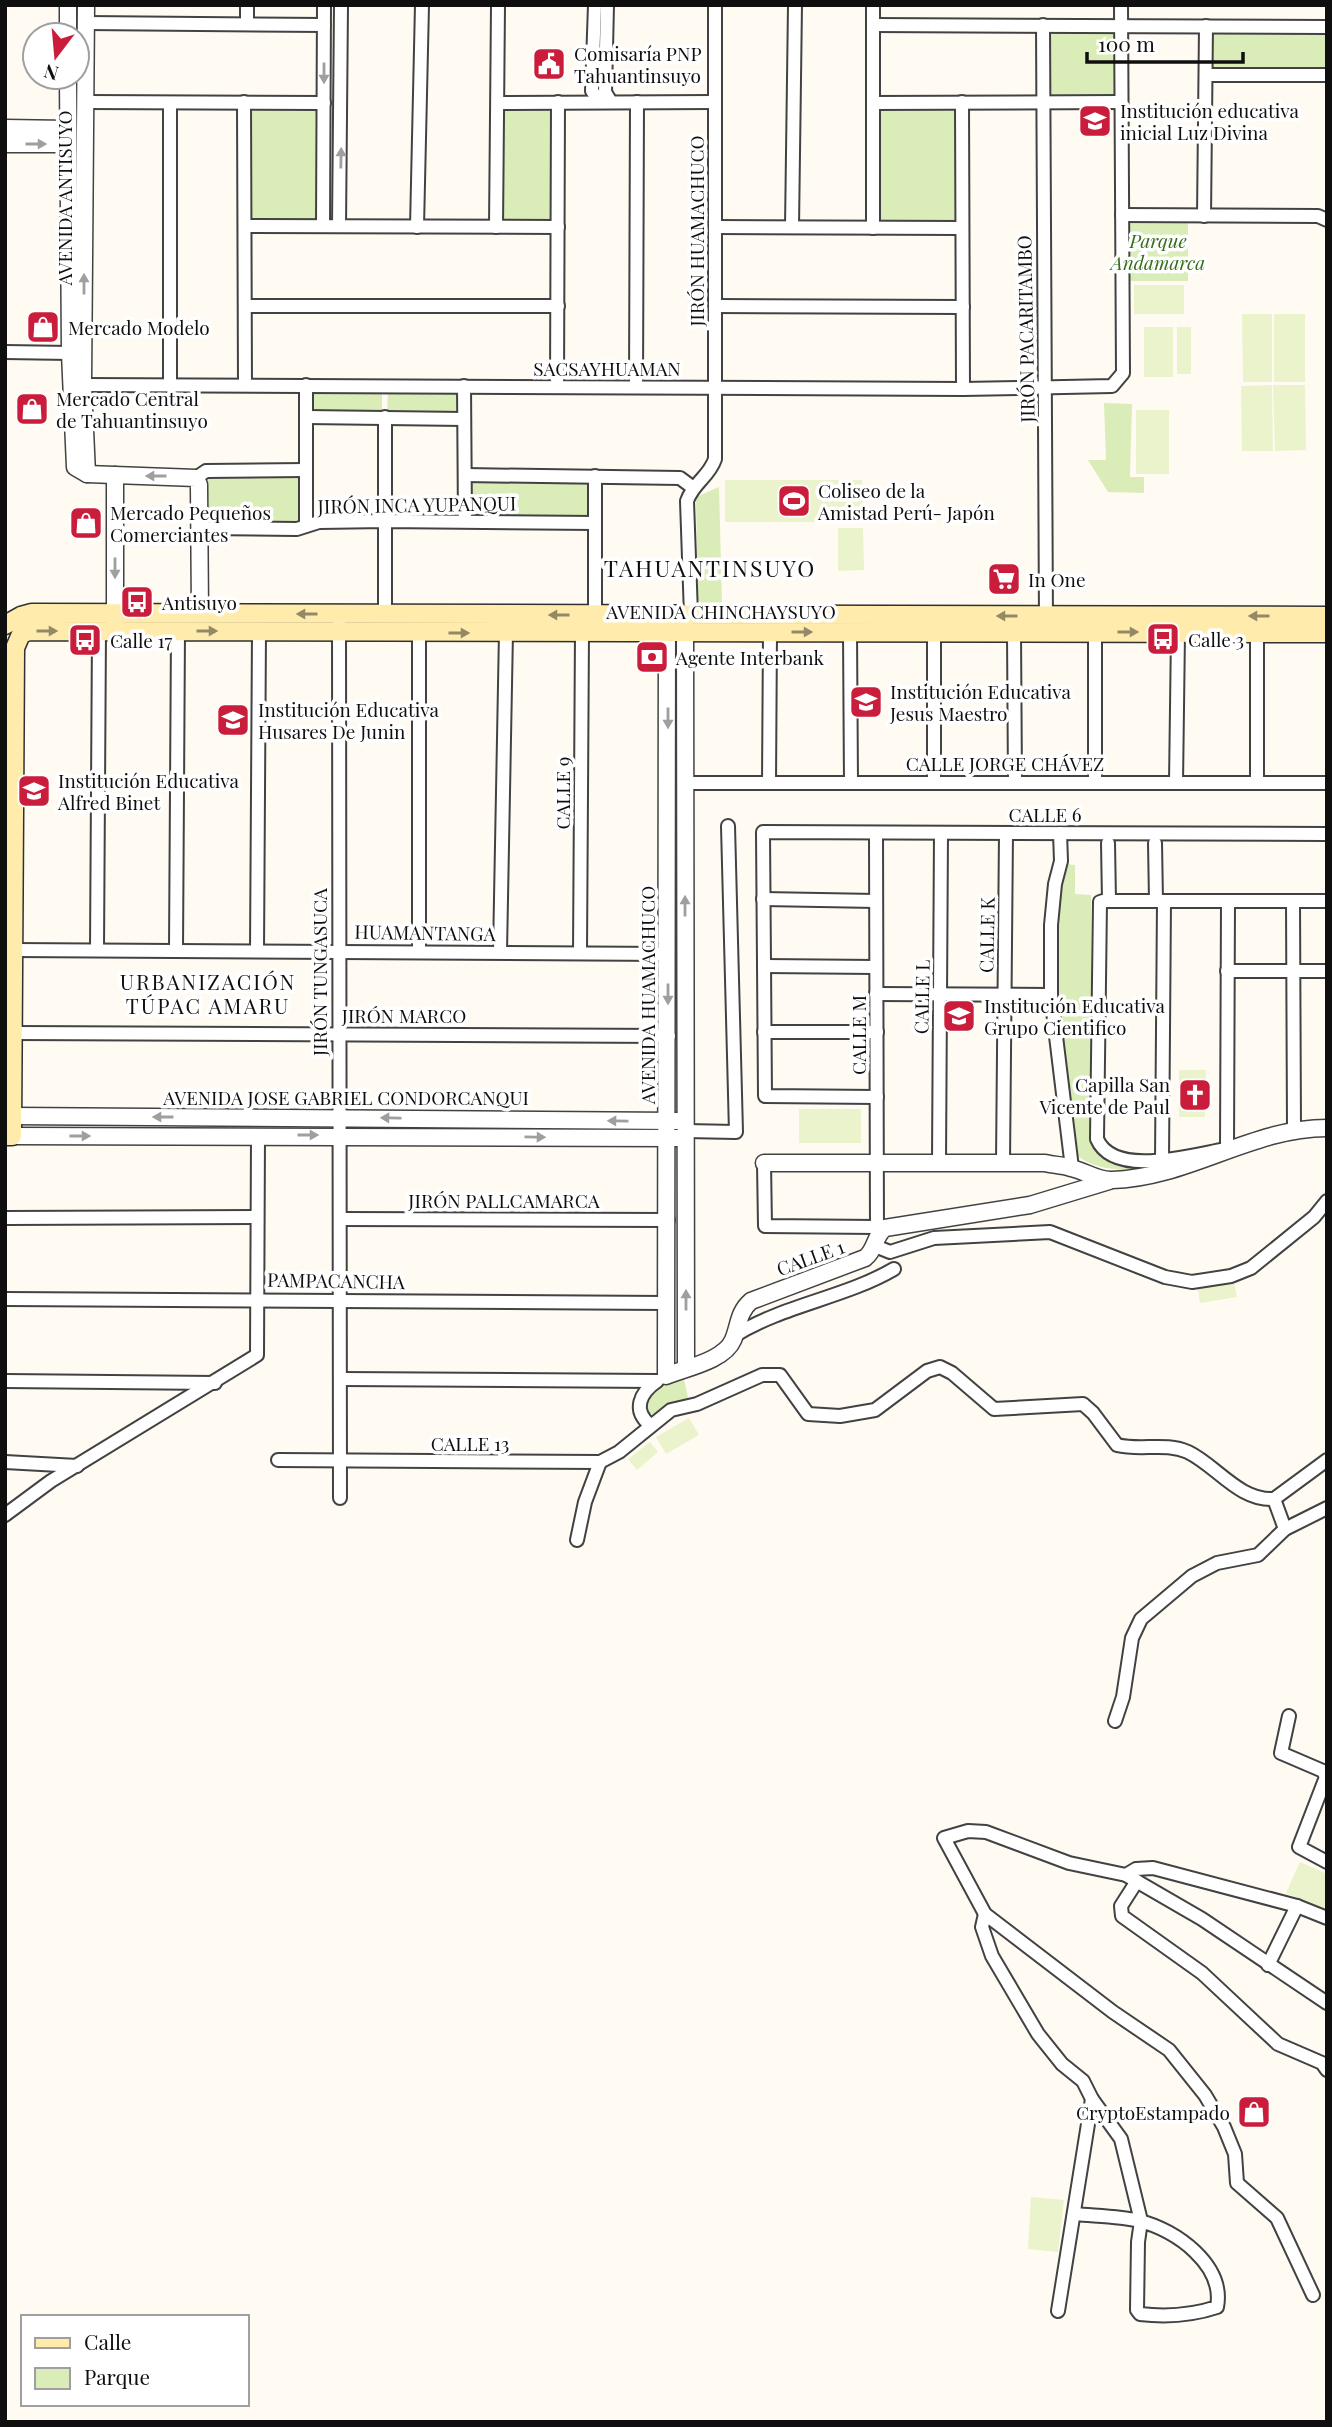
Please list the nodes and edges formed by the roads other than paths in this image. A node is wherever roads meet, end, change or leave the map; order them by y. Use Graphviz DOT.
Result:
graph roads {
  1 [pos="247,5"];
  2 [pos="324,5"];
  3 [pos="341,5"];
  4 [pos="422,5"];
  5 [pos="498,5"];
  6 [pos="595,5"];
  7 [pos="607,5"];
  8 [pos="715,5"];
  9 [pos="795,5"];
  10 [pos="873,5"];
  11 [pos="1121,5"];
  12 [pos="91,23"];
  13 [pos="247,24"];
  14 [pos="324,25"];
  15 [pos="873,25"];
  16 [pos="1042,25"];
  17 [pos="1121,25"];
  18 [pos="1206,26"];
  19 [pos="1327,27"];
  20 [pos="1206,75"];
  21 [pos="1327,75"];
  22 [pos="68,91"];
  23 [pos="86,91"];
  24 [pos="86,102"];
  25 [pos="558,102"];
  26 [pos="606,102"];
  27 [pos="637,102"];
  28 [pos="715,102"];
  29 [pos="962,102"];
  30 [pos="1044,102"];
  31 [pos="1122,102"];
  32 [pos="170,103"];
  33 [pos="244,103"];
  34 [pos="324,103"];
  35 [pos="498,103"];
  36 [pos="873,103"];
  37 [pos="5,128"];
  38 [pos="68,136"];
  39 [pos="5,144"];
  40 [pos="1122,215"];
  41 [pos="1204,216"];
  42 [pos="1327,220"];
  43 [pos="245,226"];
  44 [pos="323,226"];
  45 [pos="340,226"];
  46 [pos="417,227"];
  47 [pos="496,227"];
  48 [pos="558,227"];
  49 [pos="715,227"];
  50 [pos="792,227"];
  51 [pos="873,228"];
  52 [pos="962,228"];
  53 [pos="245,306"];
  54 [pos="558,306"];
  55 [pos="715,306"];
  56 [pos="963,307"];
  57 [pos="5,352"];
  58 [pos="70,353"];
  59 [pos="83,385"];
  60 [pos="170,385"];
  61 [pos="245,385"];
  62 [pos="306,385"];
  63 [pos="464,386"];
  64 [pos="557,387"];
  65 [pos="636,387"];
  66 [pos="715,388"];
  67 [pos="1046,388"];
  68 [pos="963,389"];
  69 [pos="306,417"];
  70 [pos="385,417"];
  71 [pos="464,419"];
  72 [pos="306,470"];
  73 [pos="87,474"];
  74 [pos="116,475"];
  75 [pos="466,475"];
  76 [pos="595,476"];
  77 [pos="196,478"];
  78 [pos="692,487"];
  79 [pos="385,521"];
  80 [pos="465,521"];
  81 [pos="595,523"];
  82 [pos="306,525"];
  83 [pos="199,528"];
  84 [pos="200,614"];
  85 [pos="385,614"];
  86 [pos="595,615"];
  87 [pos="1327,616"];
  88 [pos="679,622"];
  89 [pos="339,623"];
  90 [pos="934,624"];
  91 [pos="1046,624"];
  92 [pos="5,625"];
  93 [pos="109,625"];
  94 [pos="178,631"];
  95 [pos="259,632"];
  96 [pos="506,632"];
  97 [pos="582,632"];
  98 [pos="770,632"];
  99 [pos="850,632"];
  100 [pos="1014,632"];
  101 [pos="1095,632"];
  102 [pos="419,633"];
  103 [pos="1178,633"];
  104 [pos="1257,633"];
  105 [pos="1327,634"];
  106 [pos="684,783"];
  107 [pos="769,783"];
  108 [pos="851,783"];
  109 [pos="934,783"];
  110 [pos="1015,783"];
  111 [pos="1095,783"];
  112 [pos="1176,783"];
  113 [pos="1257,783"];
  114 [pos="1327,783"];
  115 [pos="728,826"];
  116 [pos="876,833"];
  117 [pos="941,833"];
  118 [pos="1006,833"];
  119 [pos="1060,833"];
  120 [pos="1327,834"];
  121 [pos="1108,843"];
  122 [pos="1155,843"];
  123 [pos="763,900"];
  124 [pos="876,901"];
  125 [pos="1160,901"];
  126 [pos="1228,901"];
  127 [pos="1293,901"];
  128 [pos="1327,901"];
  129 [pos="1104,902"];
  130 [pos="13,950"];
  131 [pos="97,950"];
  132 [pos="176,950"];
  133 [pos="338,950"];
  134 [pos="257,951"];
  135 [pos="419,951"];
  136 [pos="500,952"];
  137 [pos="580,953"];
  138 [pos="668,954"];
  139 [pos="764,966"];
  140 [pos="876,967"];
  141 [pos="1227,971"];
  142 [pos="1294,971"];
  143 [pos="1327,971"];
  144 [pos="876,994"];
  145 [pos="940,994"];
  146 [pos="1004,995"];
  147 [pos="1051,995"];
  148 [pos="13,1032"];
  149 [pos="764,1032"];
  150 [pos="877,1032"];
  151 [pos="339,1034"];
  152 [pos="668,1036"];
  153 [pos="877,1097"];
  154 [pos="8,1116"];
  155 [pos="337,1118"];
  156 [pos="668,1121"];
  157 [pos="1327,1128"];
  158 [pos="686,1130"];
  159 [pos="1294,1130"];
  160 [pos="338,1135"];
  161 [pos="9,1136"];
  162 [pos="258,1136"];
  163 [pos="668,1138"];
  164 [pos="1227,1149"];
  165 [pos="1162,1160"];
  166 [pos="877,1162"];
  167 [pos="764,1163"];
  168 [pos="939,1163"];
  169 [pos="1003,1163"];
  170 [pos="1072,1168"];
  171 [pos="1109,1181"];
  172 [pos="1327,1201"];
  173 [pos="5,1217"];
  174 [pos="257,1217"];
  175 [pos="340,1219"];
  176 [pos="668,1220"];
  177 [pos="876,1236"];
  178 [pos="894,1269"];
  179 [pos="5,1299"];
  180 [pos="257,1299"];
  181 [pos="341,1300"];
  182 [pos="666,1303"];
  183 [pos="734,1336"];
  184 [pos="686,1368"];
  185 [pos="661,1378"];
  186 [pos="340,1379"];
  187 [pos="5,1381"];
  188 [pos="215,1382"];
  189 [pos="650,1425"];
  190 [pos="278,1460"];
  191 [pos="1327,1460"];
  192 [pos="340,1461"];
  193 [pos="5,1462"];
  194 [pos="600,1462"];
  195 [pos="77,1466"];
  196 [pos="340,1498"];
  197 [pos="1274,1499"];
  198 [pos="1327,1508"];
  199 [pos="5,1515"];
  200 [pos="1285,1528"];
  201 [pos="577,1540"];
  202 [pos="1289,1716"];
  203 [pos="1115,1721"];
  204 [pos="1326,1777"];
  205 [pos="1327,1862"];
  206 [pos="1132,1878"];
  207 [pos="1297,1906"];
  208 [pos="985,1914"];
  209 [pos="1327,1918"];
  210 [pos="1268,1965"];
  211 [pos="1325,1999"];
  212 [pos="1327,2070"];
  213 [pos="1092,2099"];
  214 [pos="1075,2214"];
  215 [pos="1141,2221"];
  216 [pos="1314,2295"];
  217 [pos="1058,2311"];
  1 -- 13 [label="street"];
  2 -- 14 [label="street"];
  45 -- 3 [label="street, one-way"];
  4 -- 46 [label="street"];
  5 -- 35 [label="street"];
  6 -- 26 [label="street"];
  7 -- 26 [label="street"];
  8 -- 28 [label="street, JIRÓN HUAMACHUCO"];
  9 -- 50 [label="street"];
  10 -- 15 [label="street"];
  11 -- 17 [label="street"];
  12 -- 13 [label="street"];
  13 -- 14 [label="street"];
  14 -- 34 [label="street, one-way"];
  15 -- 16 [label="street"];
  15 -- 36 [label="street"];
  16 -- 17 [label="street"];
  16 -- 30 [label="street, JIRÓN PACARITAMBO"];
  17 -- 18 [label="street"];
  17 -- 31 [label="street"];
  18 -- 19 [label="street"];
  18 -- 20 [label="street"];
  20 -- 21 [label="street"];
  20 -- 41 [label="street"];
  22 -- 38 [label="street, AVENIDA ANTISUYO"];
  23 -- 24 [label="street, AVENIDA ANTISUYO"];
  24 -- 32 [label="street"];
  59 -- 24 [label="street, AVENIDA ANTISUYO, one-way"];
  25 -- 26 [label="street"];
  25 -- 35 [label="street"];
  25 -- 48 [label="street"];
  26 -- 27 [label="street"];
  27 -- 28 [label="street"];
  27 -- 65 [label="street"];
  28 -- 49 [label="street, JIRÓN HUAMACHUCO"];
  29 -- 30 [label="street"];
  29 -- 36 [label="street"];
  29 -- 52 [label="street"];
  30 -- 31 [label="street"];
  30 -- 67 [label="street, JIRÓN PACARITAMBO"];
  31 -- 40 [label="street"];
  32 -- 33 [label="street"];
  32 -- 60 [label="street"];
  33 -- 34 [label="street"];
  33 -- 43 [label="street"];
  34 -- 44 [label="street"];
  35 -- 47 [label="street"];
  36 -- 51 [label="street"];
  37 -- 38 [label="street"];
  39 -- 38 [label="street, one-way"];
  38 -- 58 [label="street, AVENIDA ANTISUYO"];
  40 -- 41 [label="street"];
  40 -- 67 [label="street, SACSAYHUAMAN"];
  41 -- 42 [label="street"];
  43 -- 44 [label="street"];
  43 -- 53 [label="street"];
  44 -- 45 [label="street"];
  45 -- 46 [label="street"];
  46 -- 47 [label="street"];
  47 -- 48 [label="street"];
  48 -- 54 [label="street"];
  49 -- 50 [label="street"];
  49 -- 55 [label="street, JIRÓN HUAMACHUCO"];
  50 -- 51 [label="street"];
  51 -- 52 [label="street"];
  52 -- 56 [label="street"];
  53 -- 54 [label="street"];
  53 -- 61 [label="street"];
  54 -- 64 [label="street"];
  55 -- 56 [label="street"];
  55 -- 66 [label="street, JIRÓN HUAMACHUCO"];
  56 -- 68 [label="street"];
  57 -- 58 [label="street"];
  58 -- 73 [label="street, AVENIDA ANTISUYO"];
  59 -- 60 [label="street, SACSAYHUAMAN"];
  59 -- 73 [label="street, AVENIDA ANTISUYO"];
  60 -- 61 [label="street, SACSAYHUAMAN"];
  61 -- 62 [label="street, SACSAYHUAMAN"];
  62 -- 63 [label="street, SACSAYHUAMAN"];
  62 -- 69 [label="street"];
  63 -- 64 [label="street, SACSAYHUAMAN"];
  63 -- 71 [label="street"];
  64 -- 65 [label="street, SACSAYHUAMAN"];
  65 -- 66 [label="street, SACSAYHUAMAN"];
  66 -- 68 [label="street, SACSAYHUAMAN"];
  66 -- 78 [label="street, JIRÓN HUAMACHUCO"];
  67 -- 68 [label="street, SACSAYHUAMAN"];
  67 -- 91 [label="street, JIRÓN PACARITAMBO"];
  69 -- 70 [label="street"];
  69 -- 72 [label="street"];
  70 -- 71 [label="street"];
  70 -- 79 [label="street"];
  71 -- 75 [label="street"];
  72 -- 77 [label="street, JIRÓN INCA YUPANQUI"];
  72 -- 82 [label="street"];
  73 -- 74 [label="street"];
  77 -- 74 [label="street, one-way"];
  74 -- 93 [label="street, one-way"];
  75 -- 76 [label="street, JIRÓN INCA YUPANQUI"];
  75 -- 80 [label="street"];
  76 -- 78 [label="street, JIRÓN INCA YUPANQUI"];
  76 -- 81 [label="street"];
  77 -- 83 [label="street"];
  78 -- 88 [label="street"];
  79 -- 80 [label="street, JIRÓN INCA YUPANQUI"];
  79 -- 82 [label="street, JIRÓN INCA YUPANQUI"];
  79 -- 85 [label="street"];
  80 -- 81 [label="street, JIRÓN INCA YUPANQUI"];
  81 -- 86 [label="street"];
  82 -- 83 [label="street, JIRÓN INCA YUPANQUI"];
  83 -- 84 [label="street"];
  89 -- 84 [label="main road, AVENIDA CHINCHAYSUYO, one-way"];
  84 -- 93 [label="main road, AVENIDA CHINCHAYSUYO"];
  86 -- 85 [label="main road, AVENIDA CHINCHAYSUYO, one-way"];
  85 -- 89 [label="main road, AVENIDA CHINCHAYSUYO"];
  86 -- 88 [label="main road, AVENIDA CHINCHAYSUYO"];
  87 -- 91 [label="main road, AVENIDA CHINCHAYSUYO, one-way"];
  88 -- 90 [label="main road, AVENIDA CHINCHAYSUYO"];
  88 -- 97 [label="main road, AVENIDA CHINCHAYSUYO"];
  88 -- 98 [label="main road, AVENIDA CHINCHAYSUYO"];
  88 -- 106 [label="street, AVENIDA HUAMACHUCO"];
  88 -- 138 [label="street, AVENIDA HUAMACHUCO, one-way"];
  89 -- 95 [label="main road, AVENIDA CHINCHAYSUYO"];
  89 -- 102 [label="main road, AVENIDA CHINCHAYSUYO"];
  89 -- 133 [label="street, JIRÓN TUNGASUCA"];
  91 -- 90 [label="main road, AVENIDA CHINCHAYSUYO, one-way"];
  90 -- 99 [label="main road, AVENIDA CHINCHAYSUYO"];
  90 -- 100 [label="main road, AVENIDA CHINCHAYSUYO"];
  90 -- 109 [label="street"];
  91 -- 100 [label="main road, AVENIDA CHINCHAYSUYO"];
  91 -- 101 [label="main road, AVENIDA CHINCHAYSUYO"];
  92 -- 93 [label="main road"];
  93 -- 94 [label="main road, AVENIDA CHINCHAYSUYO"];
  130 -- 93 [label="main road, one-way"];
  93 -- 131 [label="street"];
  94 -- 95 [label="main road, AVENIDA CHINCHAYSUYO, one-way"];
  94 -- 132 [label="street"];
  95 -- 134 [label="street"];
  96 -- 97 [label="main road, AVENIDA CHINCHAYSUYO"];
  102 -- 96 [label="main road, AVENIDA CHINCHAYSUYO, one-way"];
  96 -- 136 [label="street"];
  97 -- 137 [label="street, CALLE 9"];
  98 -- 99 [label="main road, AVENIDA CHINCHAYSUYO, one-way"];
  98 -- 107 [label="street"];
  99 -- 108 [label="street"];
  100 -- 110 [label="street"];
  101 -- 103 [label="main road, AVENIDA CHINCHAYSUYO, one-way"];
  101 -- 111 [label="street"];
  102 -- 135 [label="street"];
  103 -- 104 [label="main road, AVENIDA CHINCHAYSUYO"];
  103 -- 112 [label="street"];
  104 -- 105 [label="main road, AVENIDA CHINCHAYSUYO"];
  104 -- 113 [label="street"];
  106 -- 107 [label="street, CALLE JORGE CHÁVEZ"];
  158 -- 106 [label="street, AVENIDA HUAMACHUCO, one-way"];
  107 -- 108 [label="street, CALLE JORGE CHÁVEZ"];
  108 -- 109 [label="street, CALLE JORGE CHÁVEZ"];
  109 -- 110 [label="street, CALLE JORGE CHÁVEZ"];
  110 -- 111 [label="street, CALLE JORGE CHÁVEZ"];
  111 -- 112 [label="street, CALLE JORGE CHÁVEZ"];
  112 -- 113 [label="street, CALLE JORGE CHÁVEZ"];
  113 -- 114 [label="street, CALLE JORGE CHÁVEZ"];
  115 -- 158 [label="street"];
  116 -- 117 [label="street, CALLE 6"];
  116 -- 123 [label="street, CALLE 6"];
  116 -- 124 [label="street, CALLE M"];
  117 -- 118 [label="street, CALLE 6"];
  117 -- 145 [label="street, CALLE L"];
  118 -- 119 [label="street, CALLE 6"];
  118 -- 146 [label="street, CALLE K"];
  119 -- 120 [label="street, CALLE 6"];
  119 -- 147 [label="street"];
  121 -- 129 [label="street"];
  122 -- 125 [label="street"];
  123 -- 124 [label="street"];
  123 -- 139 [label="street"];
  124 -- 140 [label="street, CALLE M"];
  125 -- 126 [label="street"];
  125 -- 129 [label="street"];
  125 -- 165 [label="street"];
  126 -- 127 [label="street"];
  126 -- 141 [label="street"];
  127 -- 128 [label="street"];
  127 -- 142 [label="street"];
  129 -- 165 [label="street"];
  130 -- 131 [label="street, HUAMANTANGA"];
  130 -- 148 [label="main road"];
  131 -- 132 [label="street, HUAMANTANGA"];
  132 -- 134 [label="street, HUAMANTANGA"];
  133 -- 134 [label="street, HUAMANTANGA"];
  133 -- 135 [label="street, HUAMANTANGA"];
  133 -- 151 [label="street, JIRÓN TUNGASUCA"];
  135 -- 136 [label="street, HUAMANTANGA"];
  136 -- 137 [label="street, HUAMANTANGA"];
  137 -- 138 [label="street, HUAMANTANGA"];
  138 -- 152 [label="street, AVENIDA HUAMACHUCO, one-way"];
  139 -- 140 [label="street"];
  139 -- 149 [label="street"];
  140 -- 144 [label="street, CALLE M"];
  141 -- 142 [label="street"];
  141 -- 164 [label="street"];
  142 -- 143 [label="street"];
  142 -- 159 [label="street"];
  144 -- 145 [label="street"];
  144 -- 150 [label="street, CALLE M"];
  145 -- 146 [label="street"];
  145 -- 168 [label="street, CALLE L"];
  146 -- 147 [label="street"];
  146 -- 169 [label="street, CALLE K"];
  147 -- 170 [label="street"];
  148 -- 151 [label="street, JIRÓN MARCO"];
  148 -- 154 [label="main road"];
  149 -- 150 [label="street"];
  149 -- 153 [label="street"];
  150 -- 153 [label="street, CALLE M"];
  151 -- 152 [label="street, JIRÓN MARCO"];
  151 -- 155 [label="street, JIRÓN TUNGASUCA"];
  152 -- 156 [label="street, AVENIDA HUAMACHUCO"];
  153 -- 166 [label="street, CALLE M"];
  155 -- 154 [label="street, AVENIDA JOSE GABRIEL CONDORCANQUI, one-way"];
  154 -- 161 [label="main road"];
  156 -- 155 [label="street, AVENIDA JOSE GABRIEL CONDORCANQUI, one-way"];
  155 -- 160 [label="street, JIRÓN TUNGASUCA"];
  156 -- 158 [label="street, AVENIDA JOSE GABRIEL CONDORCANQUI"];
  156 -- 163 [label="street, AVENIDA HUAMACHUCO"];
  157 -- 159 [label="street, CALLE 1"];
  158 -- 163 [label="street, AVENIDA JOSE GABRIEL CONDORCANQUI"];
  184 -- 158 [label="street, AVENIDA HUAMACHUCO, one-way"];
  159 -- 164 [label="street, CALLE 1"];
  162 -- 160 [label="street, AVENIDA JOSE GABRIEL CONDORCANQUI, one-way"];
  160 -- 163 [label="street, AVENIDA JOSE GABRIEL CONDORCANQUI, one-way"];
  160 -- 175 [label="street, JIRÓN TUNGASUCA"];
  161 -- 162 [label="street, AVENIDA JOSE GABRIEL CONDORCANQUI, one-way"];
  162 -- 174 [label="street"];
  163 -- 176 [label="street, AVENIDA HUAMACHUCO"];
  164 -- 165 [label="street"];
  164 -- 171 [label="street, CALLE 1"];
  166 -- 167 [label="street, CALLE 1"];
  166 -- 168 [label="street, CALLE 1"];
  166 -- 177 [label="street, CALLE M"];
  167 -- 177 [label="street"];
  168 -- 169 [label="street, CALLE 1"];
  169 -- 170 [label="street, CALLE 1"];
  170 -- 171 [label="street, CALLE 1"];
  171 -- 177 [label="street, CALLE 1"];
  172 -- 177 [label="street"];
  173 -- 174 [label="street"];
  174 -- 180 [label="street"];
  175 -- 176 [label="street, JIRÓN PALLCAMARCA"];
  175 -- 181 [label="street, JIRÓN TUNGASUCA"];
  176 -- 182 [label="street, AVENIDA HUAMACHUCO"];
  177 -- 183 [label="street, CALLE 1"];
  178 -- 183 [label="street"];
  179 -- 180 [label="street, PAMPACANCHA"];
  180 -- 181 [label="street, PAMPACANCHA"];
  180 -- 188 [label="street"];
  181 -- 182 [label="street, PAMPACANCHA"];
  181 -- 186 [label="street, JIRÓN TUNGASUCA"];
  182 -- 185 [label="street, AVENIDA HUAMACHUCO"];
  183 -- 184 [label="street, CALLE 1"];
  184 -- 185 [label="street, CALLE 1"];
  185 -- 186 [label="street"];
  185 -- 189 [label="street"];
  186 -- 192 [label="street, JIRÓN TUNGASUCA"];
  187 -- 188 [label="street"];
  188 -- 195 [label="street"];
  189 -- 194 [label="street"];
  189 -- 197 [label="street"];
  190 -- 192 [label="street, CALLE 13"];
  191 -- 197 [label="street"];
  192 -- 194 [label="street, CALLE 13"];
  192 -- 196 [label="street, JIRÓN TUNGASUCA"];
  193 -- 195 [label="street"];
  194 -- 201 [label="street"];
  195 -- 199 [label="street"];
  197 -- 200 [label="street"];
  198 -- 200 [label="street"];
  200 -- 203 [label="street"];
  202 -- 204 [label="street"];
  204 -- 205 [label="street"];
  206 -- 207 [label="street"];
  206 -- 208 [label="street"];
  206 -- 210 [label="street"];
  206 -- 212 [label="street"];
  207 -- 209 [label="street"];
  207 -- 210 [label="street"];
  208 -- 213 [label="street"];
  208 -- 216 [label="street"];
  210 -- 211 [label="street"];
  213 -- 214 [label="street"];
  213 -- 215 [label="street"];
  214 -- 215 [label="street"];
  214 -- 217 [label="street"];
  215 -- 215 [label="street"];
}
